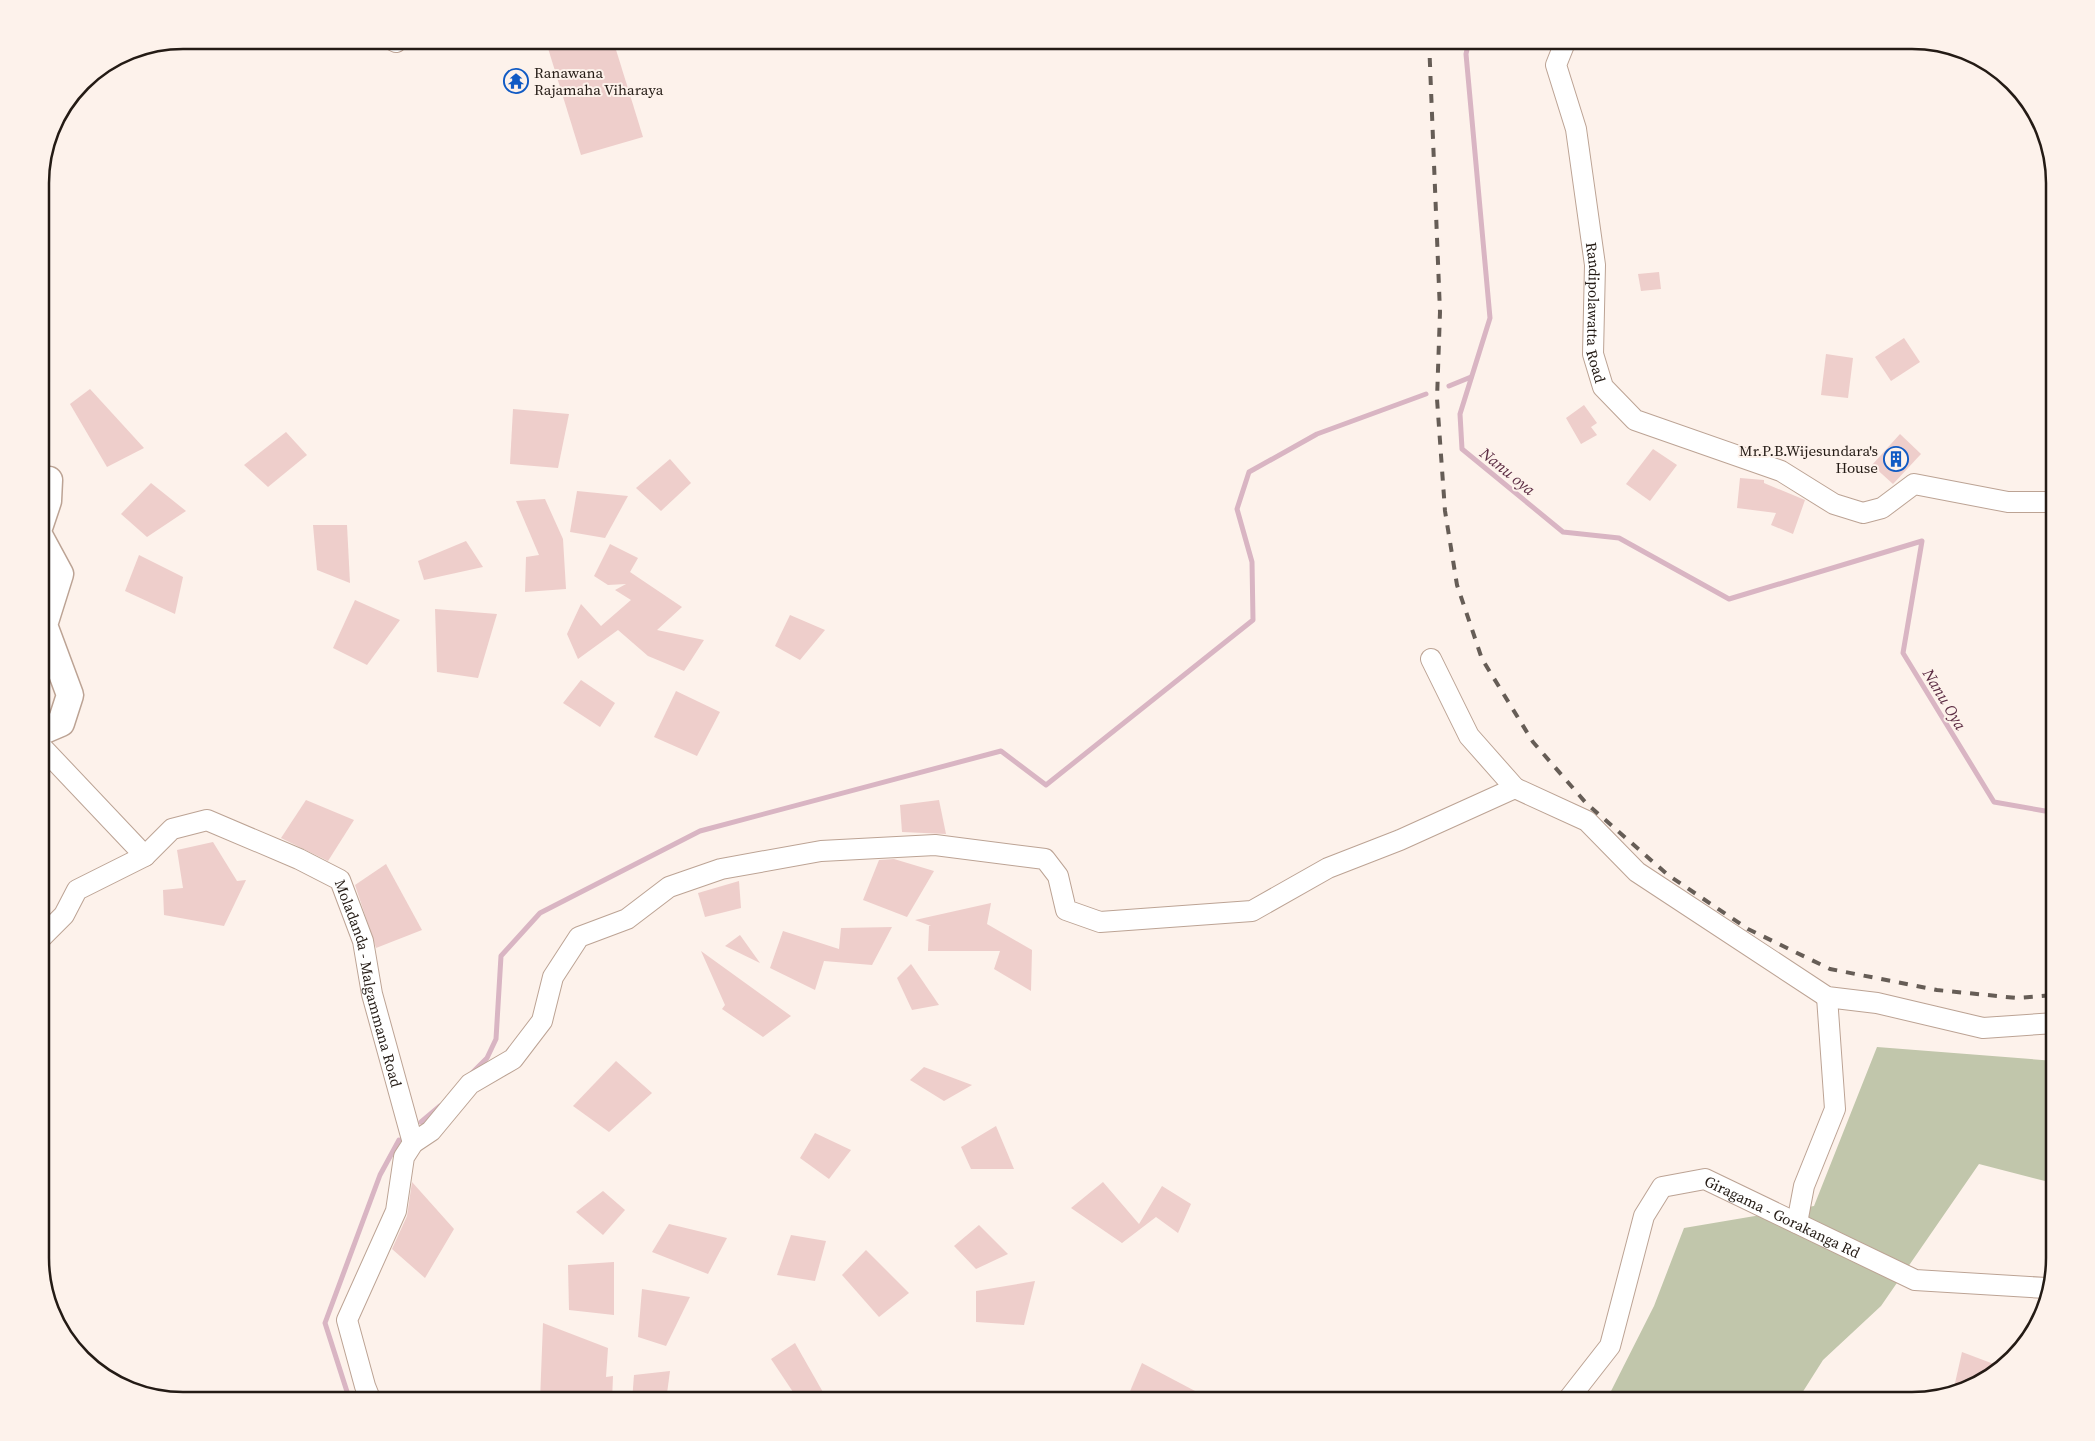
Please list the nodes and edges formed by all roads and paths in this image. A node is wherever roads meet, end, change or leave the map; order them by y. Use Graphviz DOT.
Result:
graph roads {
  1 [pos="1563,49"];
  2 [pos="2046,502"];
  3 [pos="49,554"];
  4 [pos="49,609"];
  5 [pos="49,638"];
  6 [pos="1431,659"];
  7 [pos="49,728"];
  8 [pos="49,755"];
  9 [pos="1515,788"];
  10 [pos="145,856"];
  11 [pos="49,930"];
  12 [pos="1827,997"];
  13 [pos="2046,1024"];
  14 [pos="413,1143"];
  15 [pos="1797,1223"];
  16 [pos="2043,1288"];
  17 [pos="367,1392"];
  18 [pos="1574,1392"];
  1 -- 2 [label="street, Randipolawatta Road"];
  3 -- 4 [label="street"];
  5 -- 7 [label="street"];
  6 -- 9 [label="street"];
  8 -- 10 [label="street"];
  9 -- 12 [label="street"];
  9 -- 14 [label="street"];
  10 -- 11 [label="street, Moladanda - Malgammana Road"];
  10 -- 14 [label="street, Moladanda - Malgammana Road"];
  12 -- 13 [label="street"];
  12 -- 15 [label="street"];
  14 -- 17 [label="street"];
  15 -- 16 [label="street, Giragama - Gorakanga Rd"];
  15 -- 18 [label="street, Giragama - Gorakanga Rd"];
}
